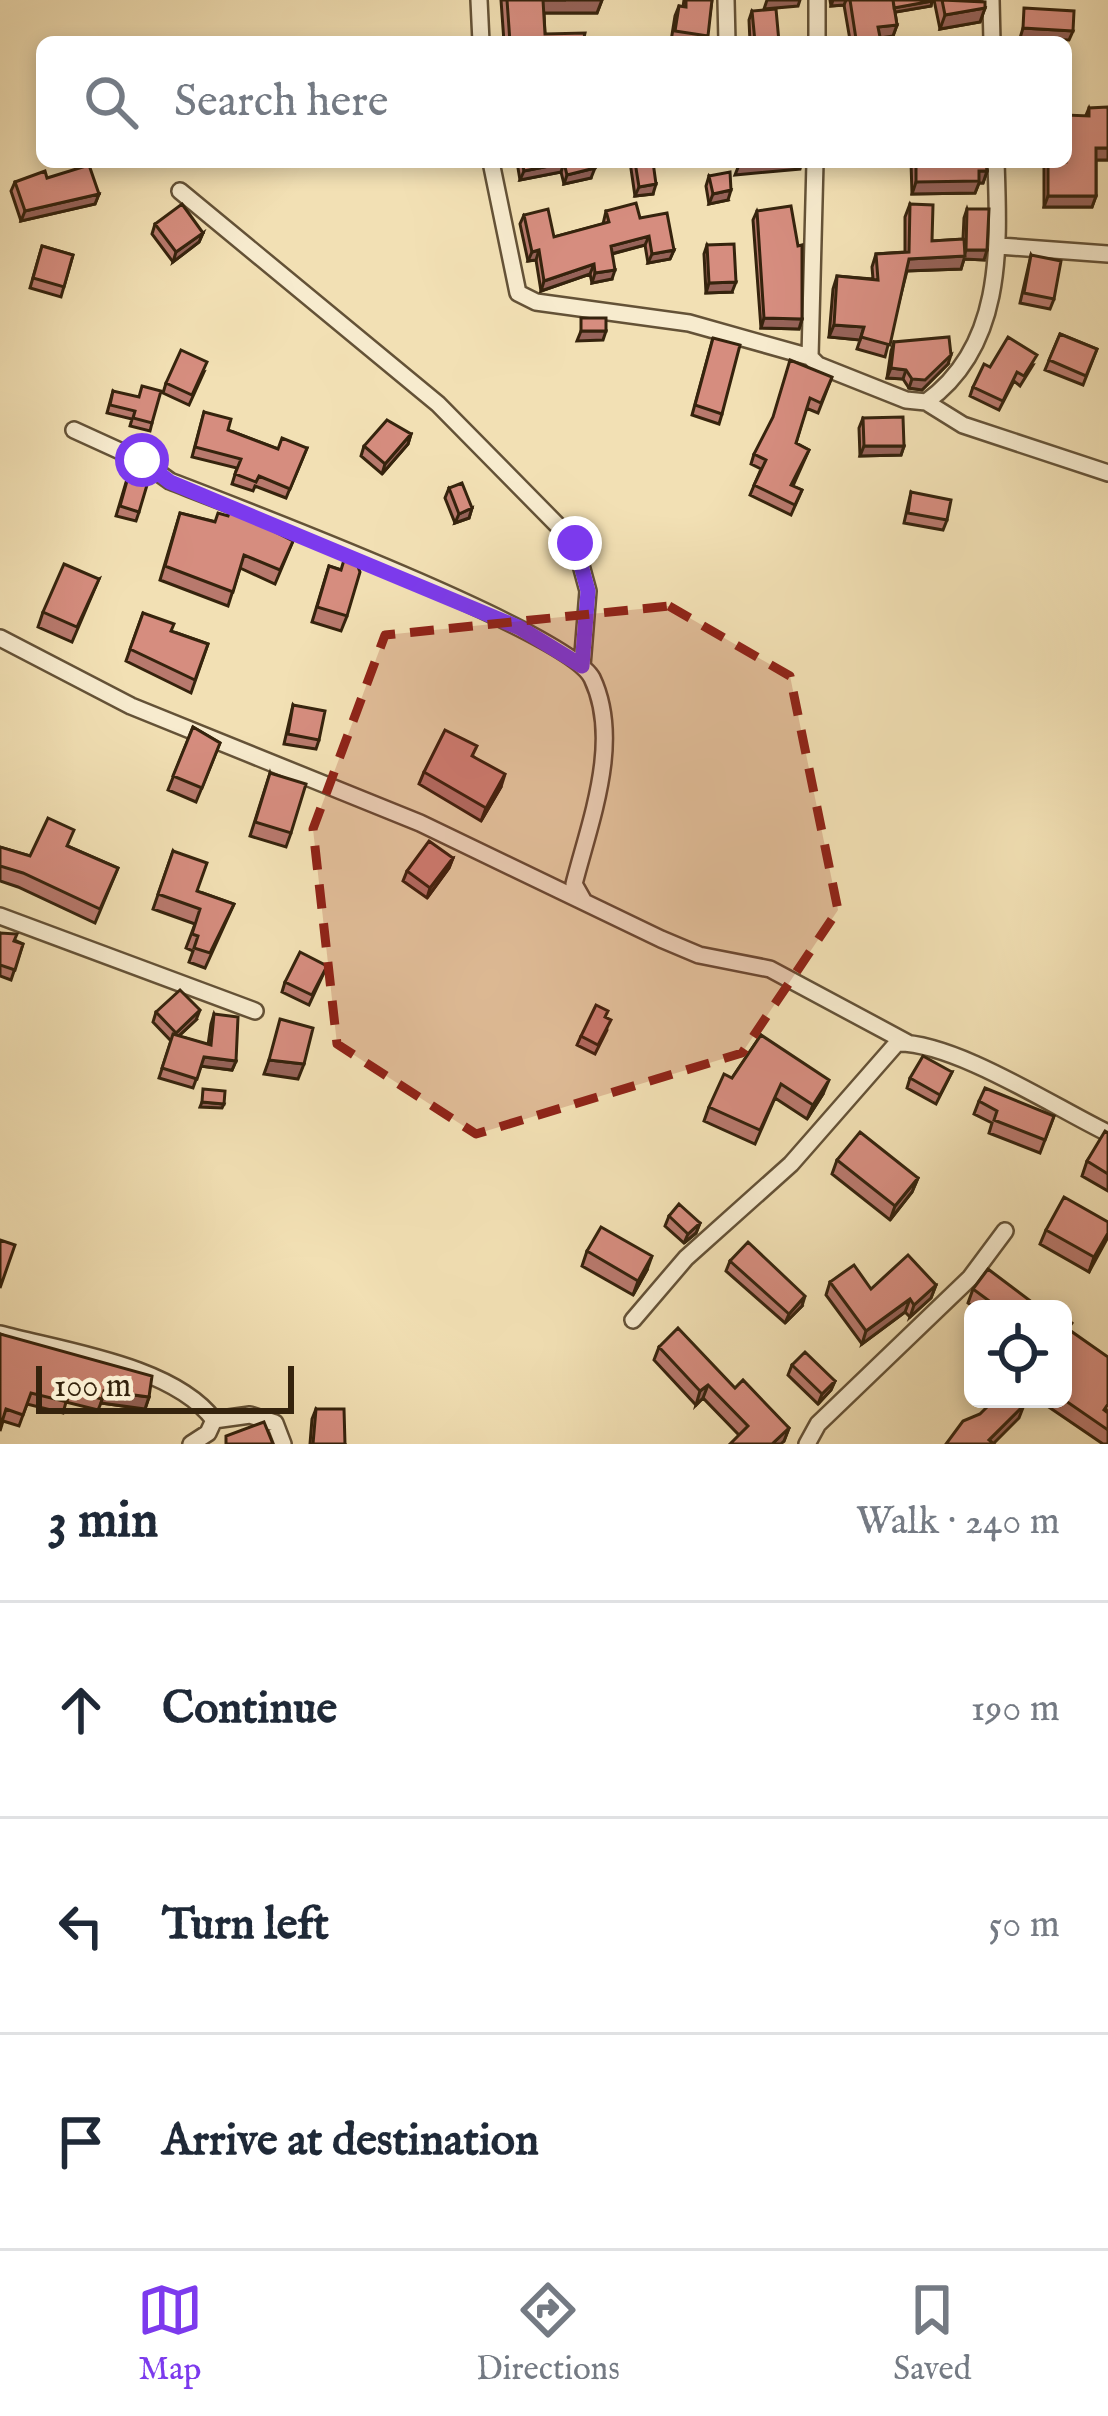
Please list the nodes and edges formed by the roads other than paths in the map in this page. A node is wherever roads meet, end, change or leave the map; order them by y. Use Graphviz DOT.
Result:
graph roads {
  1 [pos="479,0"];
  2 [pos="726,0"];
  3 [pos="817,0"];
  4 [pos="991,0"];
  5 [pos="481,36"];
  6 [pos="727,36"];
  7 [pos="817,36"];
  8 [pos="992,36"];
  9 [pos="492,168"];
  10 [pos="815,168"];
  11 [pos="996,168"];
  12 [pos="180,191"];
  13 [pos="999,245"];
  14 [pos="1108,254"];
  15 [pos="810,357"];
  16 [pos="926,402"];
  17 [pos="74,430"];
  18 [pos="1108,473"];
  19 [pos="0,638"];
  20 [pos="582,666"];
  21 [pos="584,903"];
  22 [pos="0,916"];
  23 [pos="255,1011"];
  24 [pos="908,1043"];
  25 [pos="1108,1133"];
  26 [pos="1005,1231"];
  27 [pos="632,1320"];
  28 [pos="0,1334"];
  29 [pos="214,1420"];
  30 [pos="190,1444"];
  31 [pos="284,1444"];
  32 [pos="807,1444"];
  1 -- 5 [label="street"];
  2 -- 6 [label="street"];
  3 -- 7 [label="street"];
  4 -- 8 [label="street"];
  9 -- 15 [label="street"];
  10 -- 15 [label="street"];
  11 -- 13 [label="street"];
  12 -- 20 [label="street"];
  13 -- 14 [label="street"];
  13 -- 16 [label="street"];
  15 -- 16 [label="street"];
  16 -- 18 [label="street"];
  17 -- 20 [label="street"];
  19 -- 21 [label="street"];
  20 -- 21 [label="street"];
  21 -- 24 [label="street"];
  22 -- 23 [label="street"];
  24 -- 25 [label="street"];
  24 -- 27 [label="street"];
  26 -- 32 [label="street"];
  28 -- 29 [label="street"];
  29 -- 30 [label="street"];
  29 -- 31 [label="street"];
}
